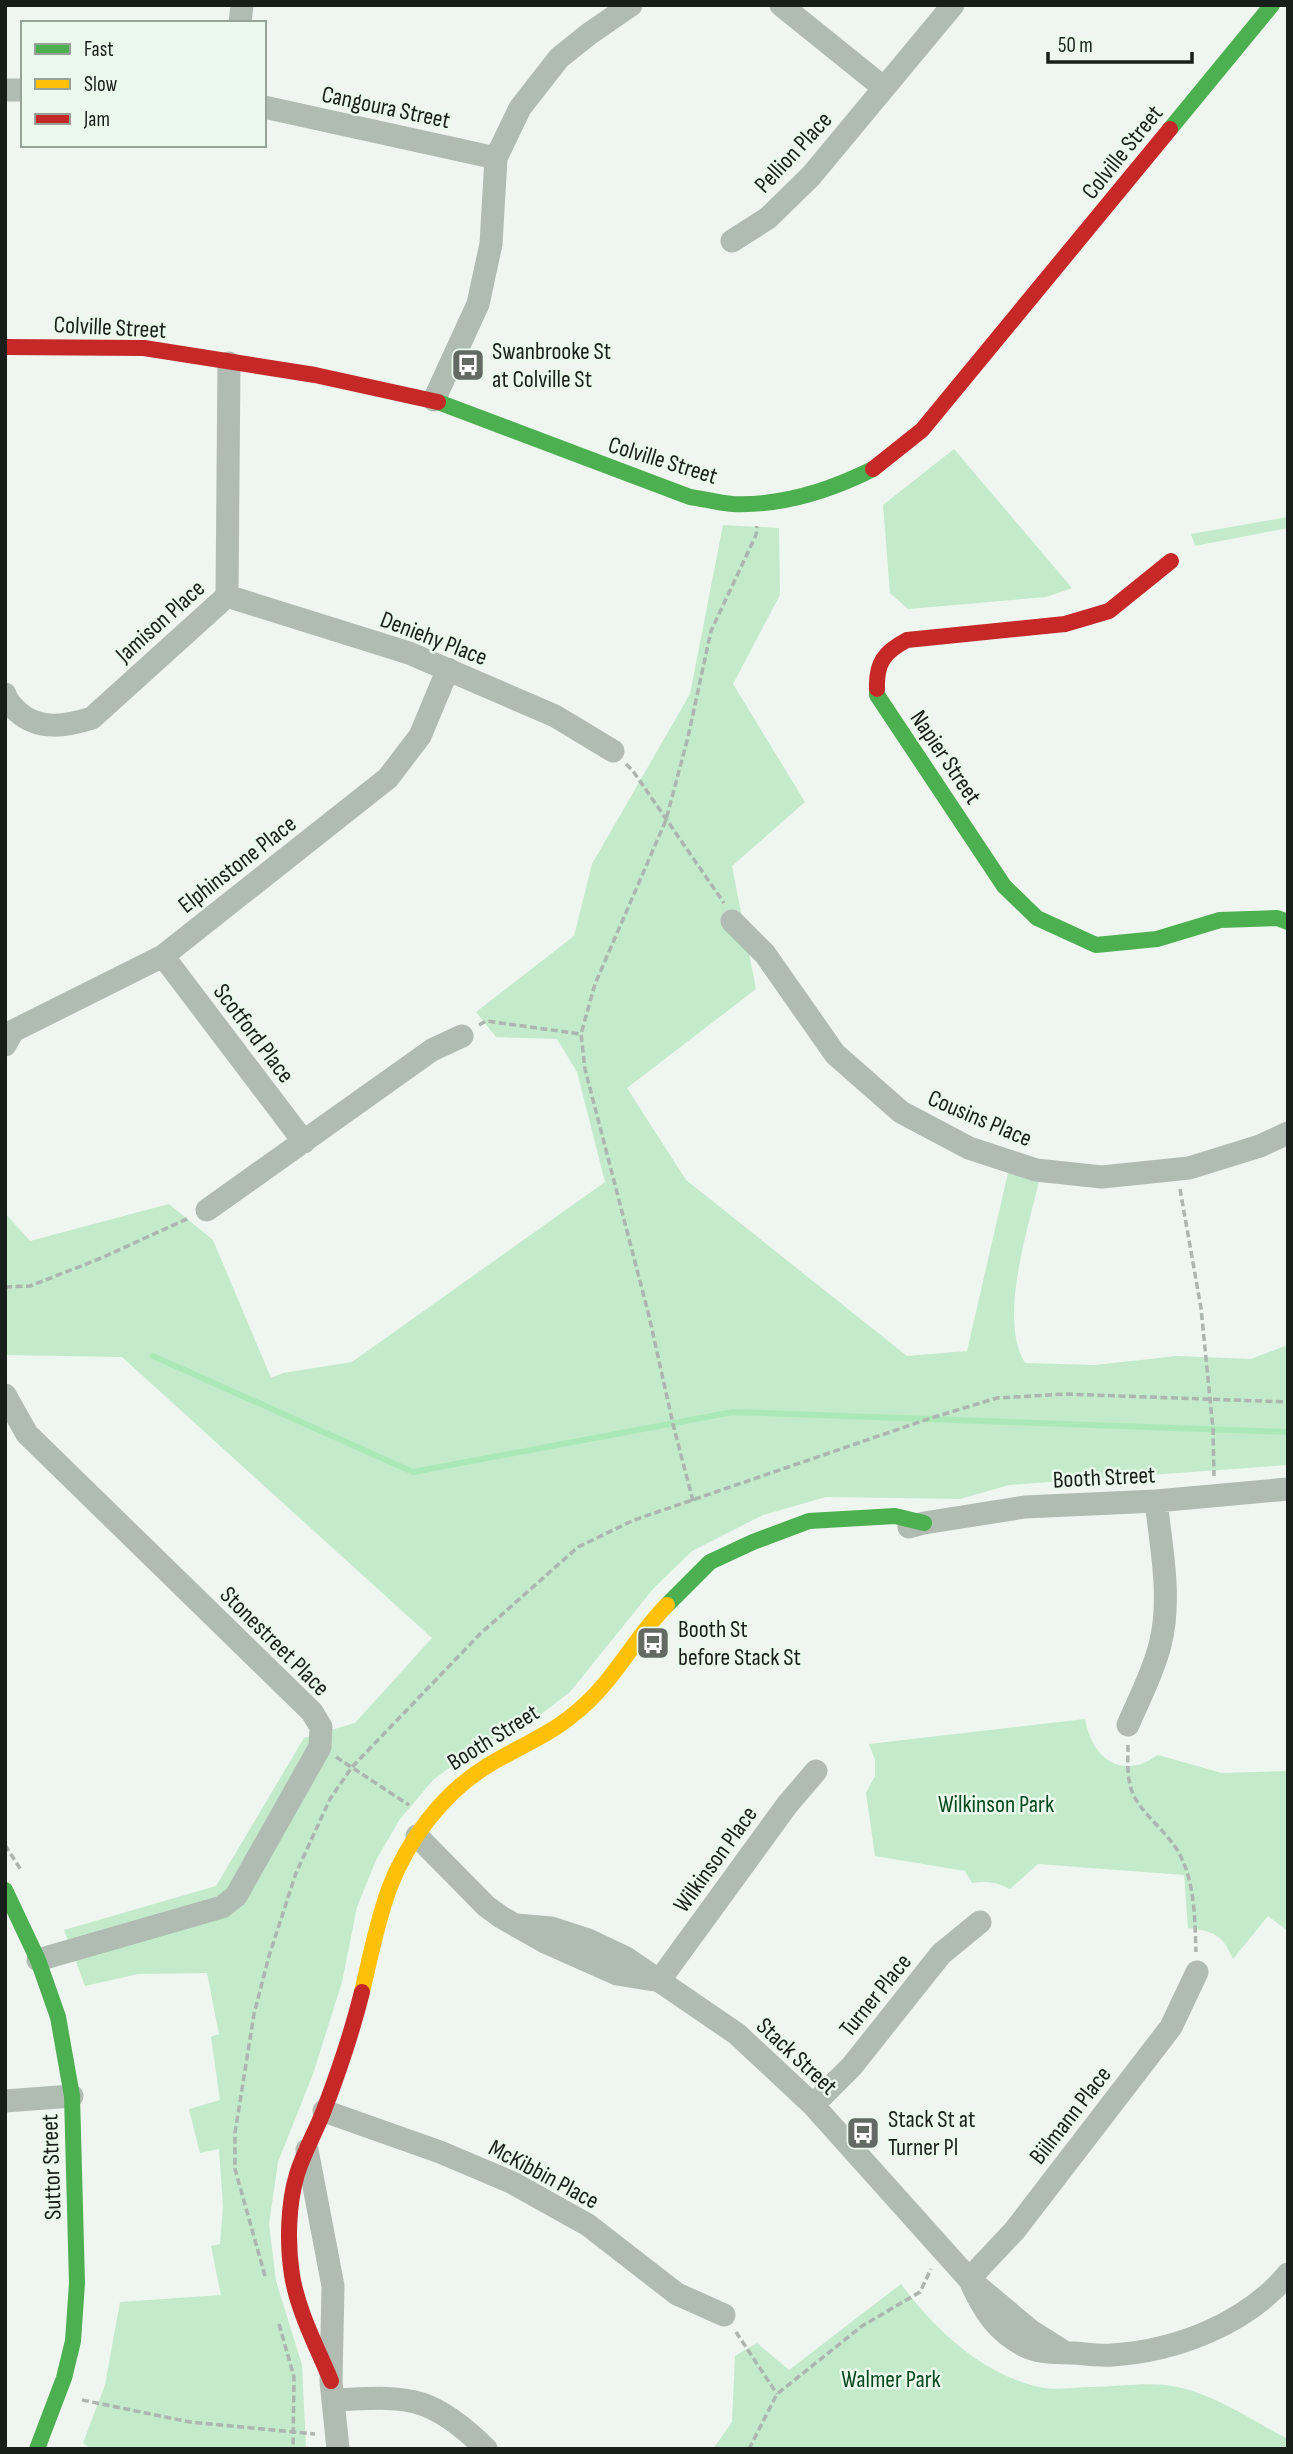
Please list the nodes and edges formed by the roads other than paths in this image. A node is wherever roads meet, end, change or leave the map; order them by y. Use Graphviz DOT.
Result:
graph roads {
  1 [pos="631,5"];
  2 [pos="781,5"];
  3 [pos="953,5"];
  4 [pos="1272,5"];
  5 [pos="884,88"];
  6 [pos="266,107"];
  7 [pos="496,158"];
  8 [pos="732,241"];
  9 [pos="5,347"];
  10 [pos="229,363"];
  11 [pos="434,400"];
  12 [pos="1171,561"];
  13 [pos="227,596"];
  14 [pos="448,669"];
  15 [pos="5,694"];
  16 [pos="613,751"];
  17 [pos="732,921"];
  18 [pos="1288,922"];
  19 [pos="163,956"];
  20 [pos="462,1036"];
  21 [pos="5,1045"];
  22 [pos="1288,1133"];
  23 [pos="304,1142"];
  24 [pos="207,1210"];
  25 [pos="5,1395"];
  26 [pos="1288,1489"];
  27 [pos="1156,1500"];
  28 [pos="786,1530"];
  29 [pos="1128,1725"];
  30 [pos="816,1771"];
  31 [pos="424,1827"];
  32 [pos="5,1890"];
  33 [pos="981,1922"];
  34 [pos="38,1960"];
  35 [pos="1197,1972"];
  36 [pos="659,1981"];
  37 [pos="72,2096"];
  38 [pos="5,2101"];
  39 [pos="813,2105"];
  40 [pos="324,2111"];
  41 [pos="307,2149"];
  42 [pos="1288,2274"];
  43 [pos="969,2279"];
  44 [pos="724,2315"];
  45 [pos="333,2390"];
  46 [pos="337,2442"];
  47 [pos="37,2449"];
  48 [pos="486,2449"];
  1 -- 7 [label="street"];
  2 -- 5 [label="street"];
  3 -- 5 [label="street, Pellion Place"];
  4 -- 11 [label="street, Colville Street"];
  5 -- 8 [label="street, Pellion Place"];
  6 -- 7 [label="street, Cangoura Street"];
  7 -- 11 [label="street"];
  9 -- 10 [label="street, Colville Street"];
  10 -- 11 [label="street, Colville Street"];
  10 -- 13 [label="street, Jamison Place"];
  12 -- 18 [label="street, Napier Street"];
  13 -- 14 [label="street, Deniehy Place"];
  13 -- 15 [label="street, Jamison Place"];
  14 -- 16 [label="street, Deniehy Place"];
  14 -- 19 [label="street, Elphinstone Place"];
  17 -- 22 [label="street, Cousins Place"];
  19 -- 21 [label="street, Elphinstone Place"];
  19 -- 23 [label="street, Scotford Place"];
  20 -- 23 [label="street"];
  23 -- 24 [label="street"];
  25 -- 34 [label="street, Stonestreet Place"];
  26 -- 27 [label="street, Booth Street"];
  27 -- 28 [label="street, Booth Street"];
  27 -- 29 [label="street"];
  28 -- 31 [label="street, Booth Street"];
  30 -- 36 [label="street, Wilkinson Place"];
  31 -- 36 [label="street, Stack Street"];
  31 -- 40 [label="street, Booth Street"];
  32 -- 34 [label="street, Suttor Street"];
  33 -- 39 [label="street, Turner Place"];
  34 -- 37 [label="street, Suttor Street"];
  35 -- 43 [label="street, Biilmann Place"];
  36 -- 39 [label="street, Stack Street"];
  37 -- 38 [label="street"];
  37 -- 47 [label="street, Suttor Street"];
  39 -- 43 [label="street, Stack Street"];
  40 -- 41 [label="street, Booth Street"];
  40 -- 44 [label="street, McKibbin Place"];
  41 -- 45 [label="street, Booth Street"];
  41 -- 45 [label="street, Booth Street"];
  42 -- 43 [label="street, Stack Street"];
  45 -- 46 [label="street, Booth Street"];
  45 -- 48 [label="street"];
}
